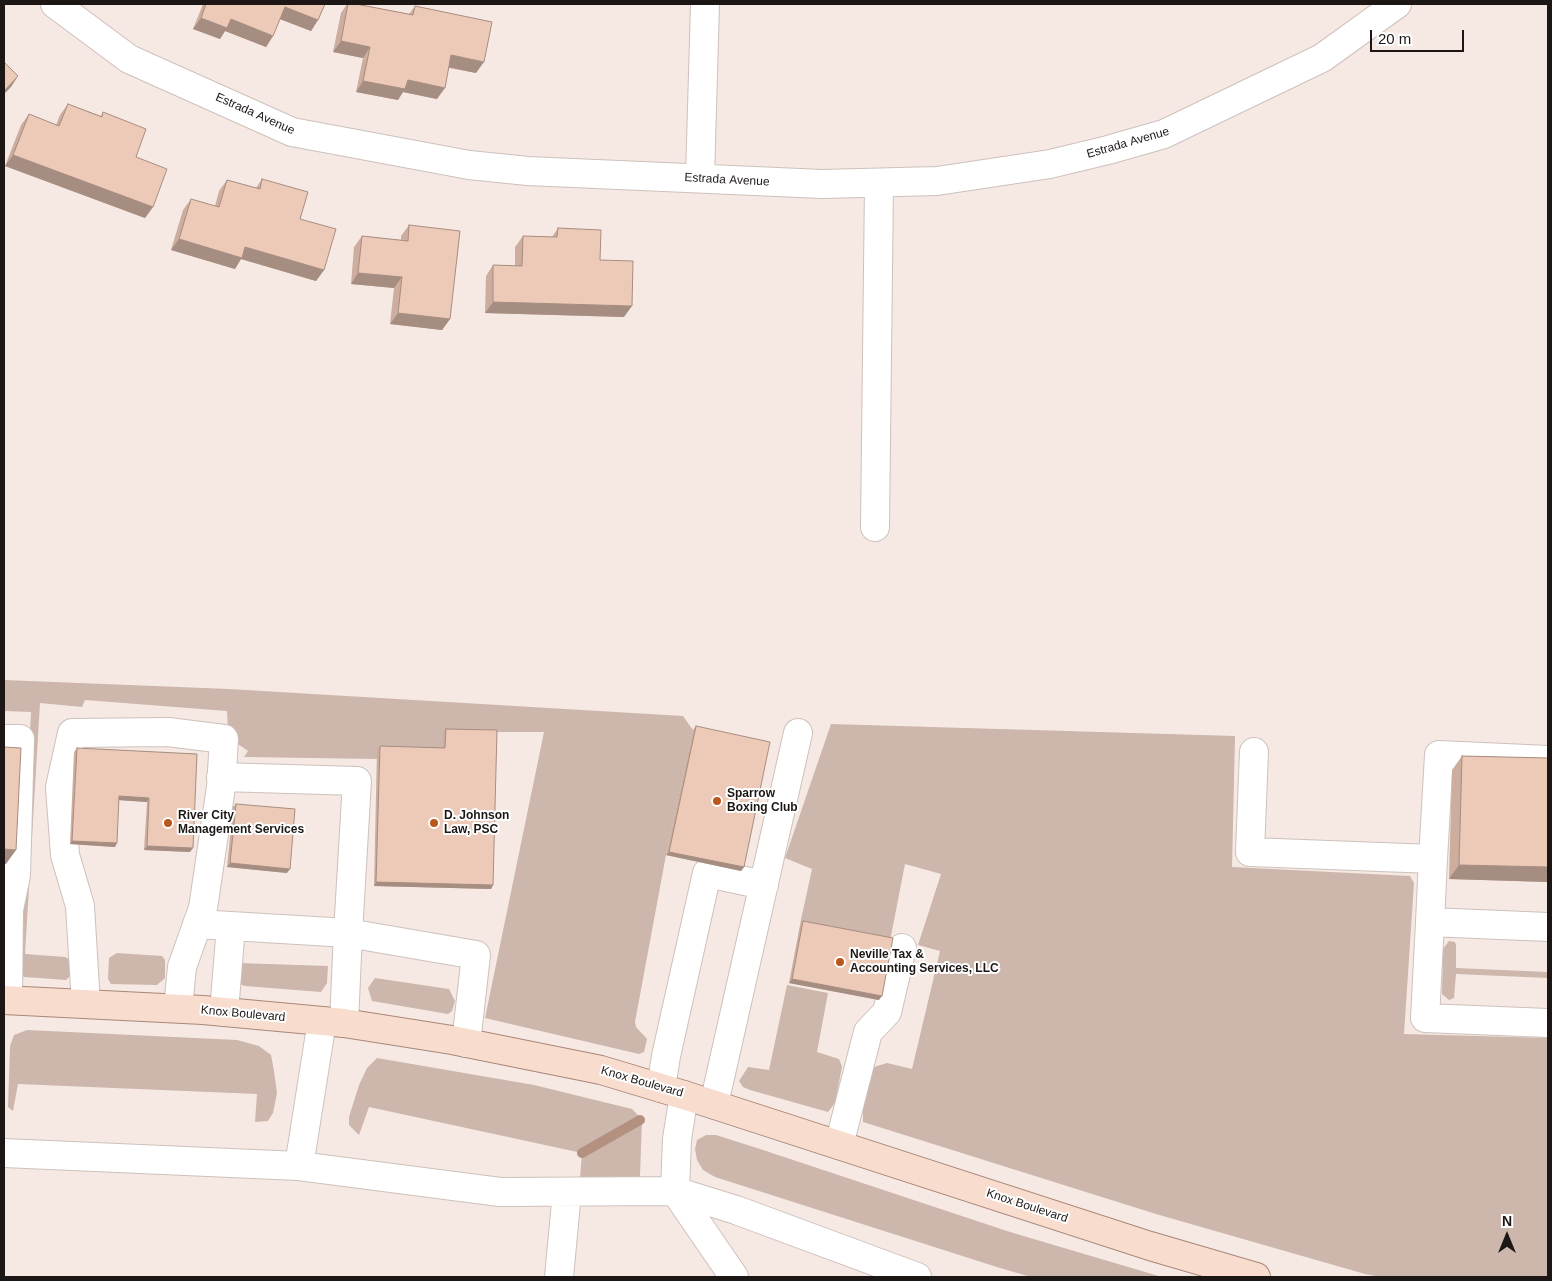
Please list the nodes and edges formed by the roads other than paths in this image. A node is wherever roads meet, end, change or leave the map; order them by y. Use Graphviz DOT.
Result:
graph roads {
  1 [pos="55,4"];
  2 [pos="705,4"];
  3 [pos="1397,4"];
  4 [pos="700,178"];
  5 [pos="879,184"];
  6 [pos="875,527"];
  7 [pos="798,734"];
  8 [pos="4,739"];
  9 [pos="1254,752"];
  10 [pos="1548,760"];
  11 [pos="221,777"];
  12 [pos="1432,859"];
  13 [pos="764,884"];
  14 [pos="7,910"];
  15 [pos="1430,922"];
  16 [pos="197,924"];
  17 [pos="231,926"];
  18 [pos="1548,927"];
  19 [pos="348,933"];
  20 [pos="902,948"];
  21 [pos="6,1000"];
  22 [pos="86,1004"];
  23 [pos="178,1008"];
  24 [pos="224,1012"];
  25 [pos="333,1022"];
  26 [pos="1548,1024"];
  27 [pos="466,1043"];
  28 [pos="672,1091"];
  29 [pos="714,1104"];
  30 [pos="839,1145"];
  31 [pos="4,1154"];
  32 [pos="299,1166"];
  33 [pos="567,1192"];
  34 [pos="675,1192"];
  35 [pos="559,1277"];
  36 [pos="734,1277"];
  37 [pos="917,1277"];
  38 [pos="1256,1277"];
  1 -- 4 [label="street, Estrada Avenue"];
  2 -- 4 [label="street"];
  3 -- 5 [label="street, Estrada Avenue"];
  4 -- 5 [label="street, Estrada Avenue"];
  5 -- 6 [label="street"];
  7 -- 13 [label="street"];
  8 -- 14 [label="street"];
  9 -- 12 [label="street"];
  10 -- 12 [label="street"];
  11 -- 16 [label="street"];
  11 -- 19 [label="street"];
  11 -- 22 [label="street"];
  12 -- 15 [label="street"];
  13 -- 28 [label="street"];
  13 -- 29 [label="street"];
  14 -- 21 [label="street"];
  15 -- 18 [label="street"];
  15 -- 26 [label="street"];
  16 -- 17 [label="street"];
  16 -- 23 [label="street"];
  17 -- 19 [label="street"];
  17 -- 24 [label="street"];
  19 -- 25 [label="street"];
  19 -- 27 [label="street"];
  20 -- 30 [label="street"];
  21 -- 22 [label="main road, Knox Boulevard"];
  22 -- 23 [label="main road, Knox Boulevard"];
  23 -- 24 [label="main road, Knox Boulevard"];
  24 -- 25 [label="main road, Knox Boulevard"];
  25 -- 27 [label="main road, Knox Boulevard"];
  25 -- 32 [label="street"];
  27 -- 28 [label="main road, Knox Boulevard"];
  28 -- 29 [label="main road, Knox Boulevard"];
  28 -- 34 [label="street"];
  29 -- 30 [label="main road, Knox Boulevard"];
  30 -- 38 [label="main road, Knox Boulevard"];
  31 -- 32 [label="street"];
  32 -- 33 [label="street"];
  33 -- 34 [label="street"];
  33 -- 35 [label="street"];
  34 -- 36 [label="street"];
  34 -- 37 [label="street"];
}
